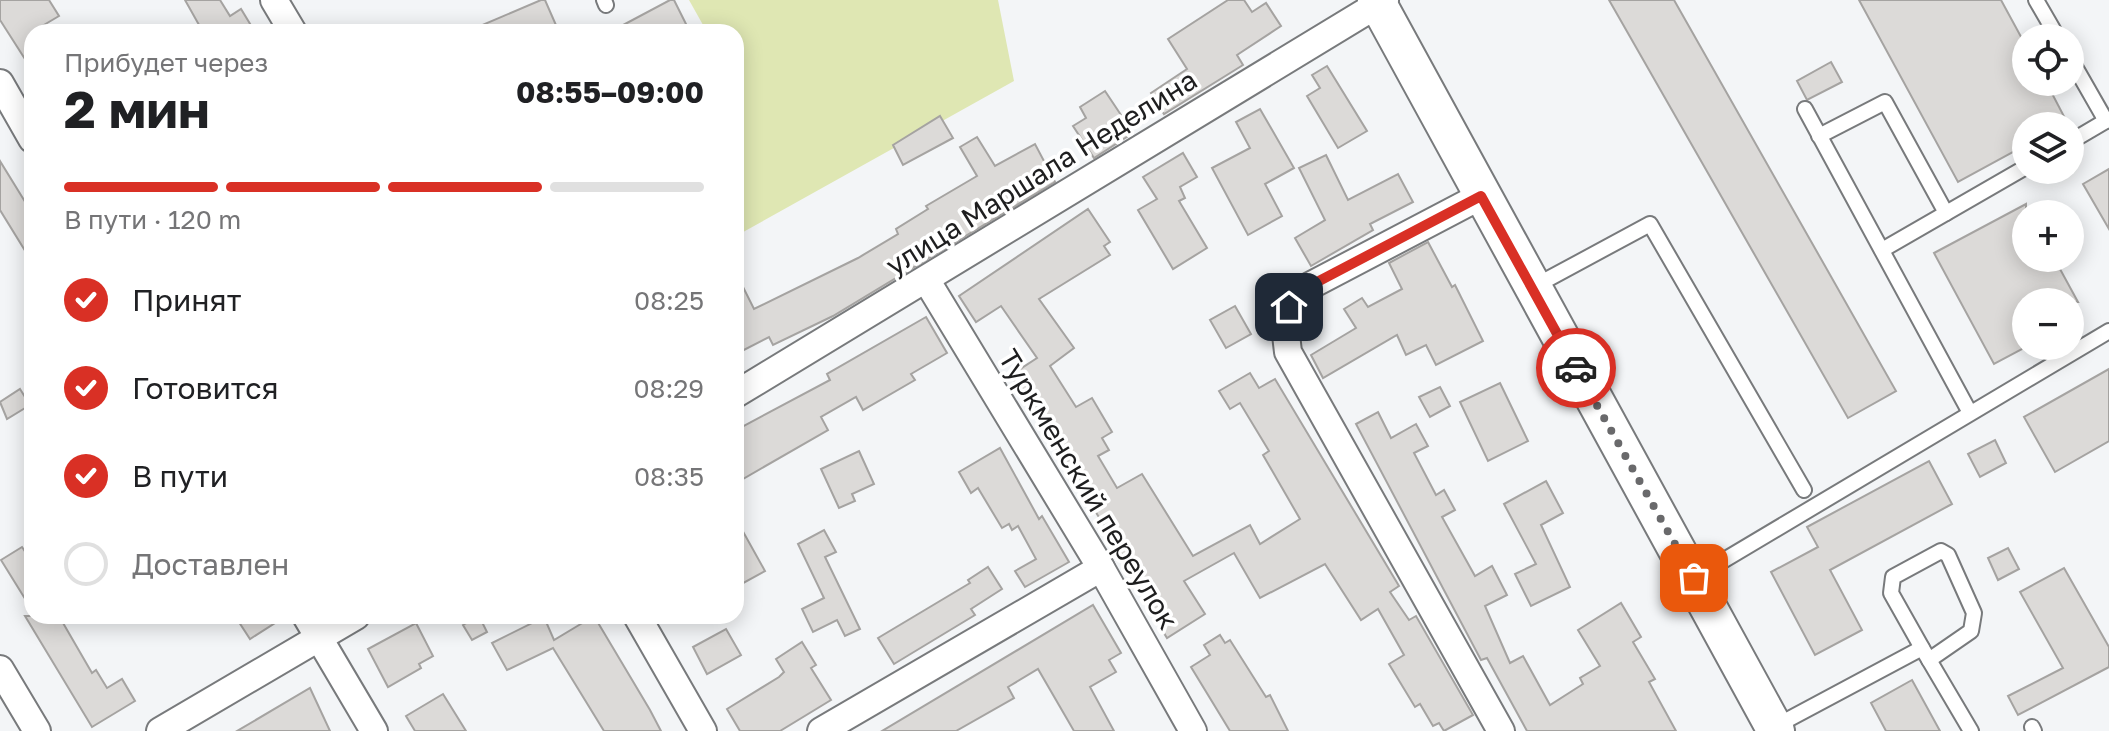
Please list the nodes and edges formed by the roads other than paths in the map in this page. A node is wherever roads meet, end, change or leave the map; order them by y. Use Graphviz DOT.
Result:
graph roads {
  1 [pos="274,0"];
  2 [pos="2036,0"];
  3 [pos="1380,1"];
  4 [pos="288,24"];
  5 [pos="2050,24"];
  6 [pos="2084,81"];
  7 [pos="0,83"];
  8 [pos="1805,109"];
  9 [pos="2108,120"];
  10 [pos="24,125"];
  11 [pos="2084,134"];
  12 [pos="1819,136"];
  13 [pos="2012,175"];
  14 [pos="1481,196"];
  15 [pos="1946,213"];
  16 [pos="1882,250"];
  17 [pos="927,281"];
  18 [pos="1531,288"];
  19 [pos="2109,331"];
  20 [pos="744,389"];
  21 [pos="1969,411"];
  22 [pos="1804,490"];
  23 [pos="1101,568"];
  24 [pos="1694,578"];
  25 [pos="642,624"];
  26 [pos="313,627"];
  27 [pos="1926,654"];
  28 [pos="0,669"];
  29 [pos="1775,729"];
  30 [pos="37,731"];
  31 [pos="160,731"];
  32 [pos="374,731"];
  33 [pos="703,731"];
  34 [pos="821,731"];
  35 [pos="1193,731"];
  36 [pos="1501,731"];
  37 [pos="1971,731"];
  1 -- 4 [label="street"];
  2 -- 5 [label="lane"];
  3 -- 14 [label="street"];
  3 -- 17 [label="street, улица Маршала Неделина"];
  6 -- 9 [label="lane"];
  7 -- 10 [label="street"];
  8 -- 12 [label="lane"];
  9 -- 11 [label="lane"];
  12 -- 15 [label="lane"];
  12 -- 16 [label="lane"];
  13 -- 15 [label="lane"];
  14 -- 18 [label="street"];
  14 -- 36 [label="street"];
  15 -- 16 [label="lane"];
  16 -- 21 [label="lane"];
  17 -- 20 [label="street, улица Маршала Неделина"];
  17 -- 23 [label="street, Туркменский переулок"];
  18 -- 22 [label="lane"];
  18 -- 24 [label="street"];
  19 -- 21 [label="lane"];
  21 -- 24 [label="lane"];
  23 -- 34 [label="street"];
  23 -- 35 [label="street, Туркменский переулок"];
  24 -- 29 [label="street"];
  25 -- 33 [label="street"];
  26 -- 31 [label="street"];
  26 -- 32 [label="street"];
  27 -- 27 [label="lane"];
  27 -- 29 [label="lane"];
  27 -- 37 [label="lane"];
  28 -- 30 [label="street"];
}
